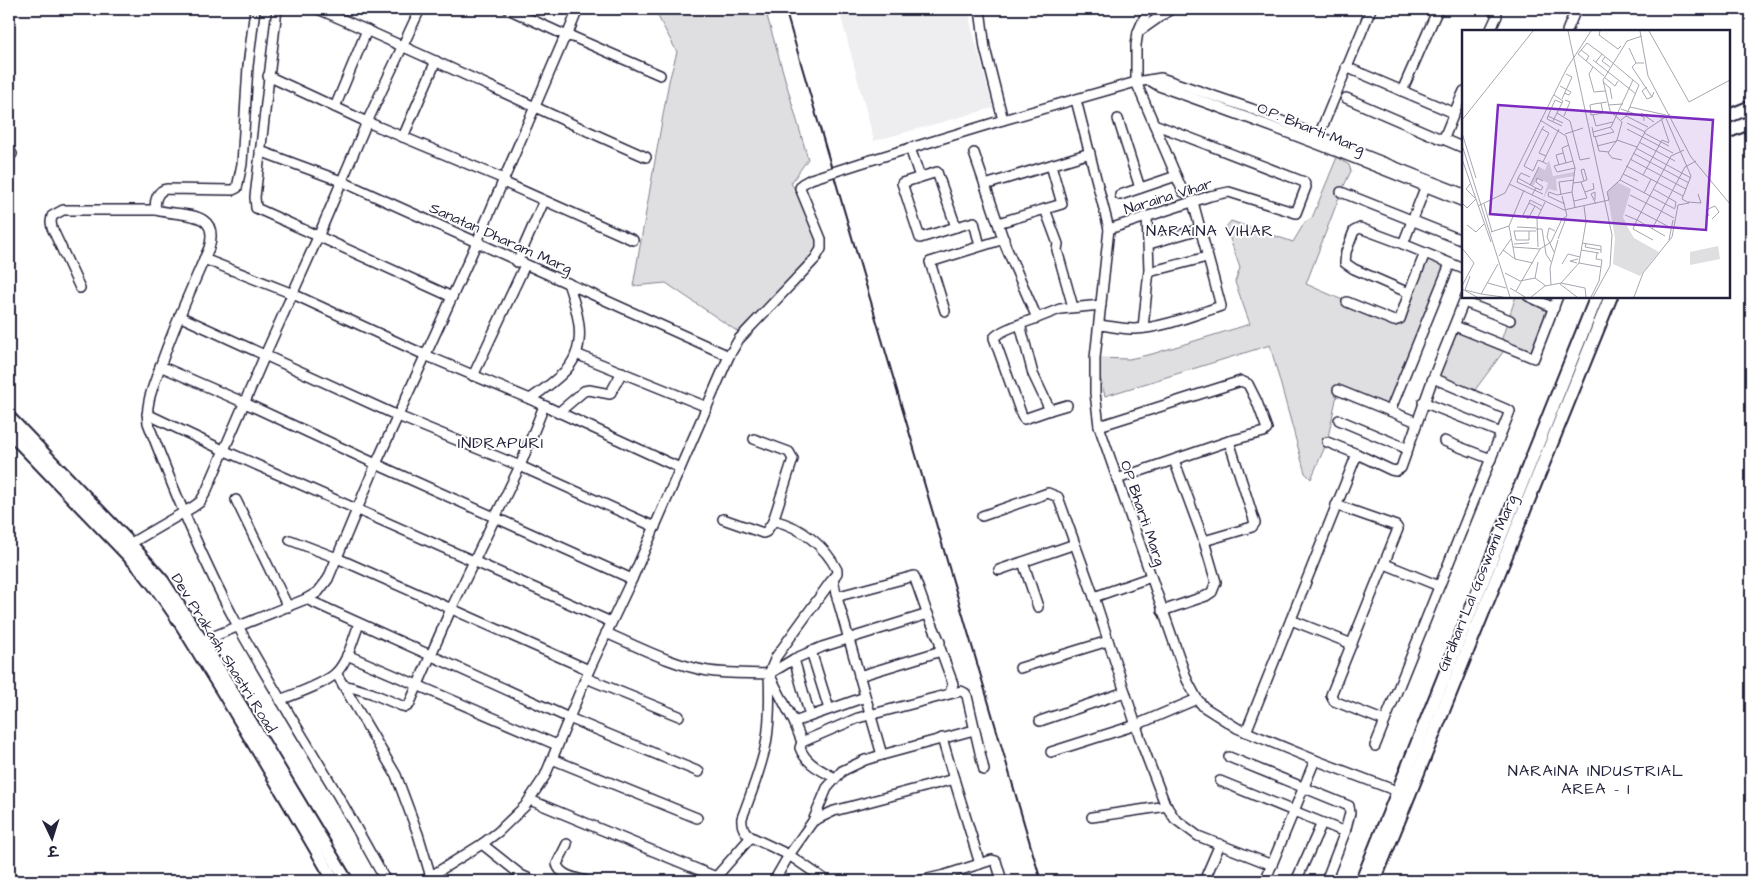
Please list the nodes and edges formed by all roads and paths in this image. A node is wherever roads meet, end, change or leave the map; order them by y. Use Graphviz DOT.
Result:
graph roads {
  1 [pos="255,9"];
  2 [pos="277,9"];
  3 [pos="318,9"];
  4 [pos="420,9"];
  5 [pos="508,9"];
  6 [pos="578,9"];
  7 [pos="980,9"];
  8 [pos="1148,9"];
  9 [pos="1171,9"];
  10 [pos="1371,9"];
  11 [pos="1438,9"];
  12 [pos="1491,9"];
  13 [pos="1576,9"];
  14 [pos="367,30"];
  15 [pos="1490,30"];
  16 [pos="1567,30"];
  17 [pos="1138,32"];
  18 [pos="567,36"];
  19 [pos="402,45"];
  20 [pos="436,61"];
  21 [pos="1346,67"];
  22 [pos="660,75"];
  23 [pos="268,76"];
  24 [pos="1136,82"];
  25 [pos="1402,91"];
  26 [pos="1462,95"];
  27 [pos="1346,98"];
  28 [pos="1076,100"];
  29 [pos="335,107"];
  30 [pos="1751,107"];
  31 [pos="534,108"];
  32 [pos="1454,113"];
  33 [pos="1730,116"];
  34 [pos="1118,119"];
  35 [pos="1003,120"];
  36 [pos="367,122"];
  37 [pos="1751,122"];
  38 [pos="1154,124"];
  39 [pos="1730,131"];
  40 [pos="403,137"];
  41 [pos="1317,139"];
  42 [pos="1443,139"];
  43 [pos="1462,147"];
  44 [pos="910,148"];
  45 [pos="9,150"];
  46 [pos="260,151"];
  47 [pos="974,153"];
  48 [pos="1090,153"];
  49 [pos="9,156"];
  50 [pos="646,157"];
  51 [pos="1051,165"];
  52 [pos="1176,176"];
  53 [pos="920,177"];
  54 [pos="341,181"];
  55 [pos="503,181"];
  56 [pos="1427,184"];
  57 [pos="985,185"];
  58 [pos="1140,188"];
  59 [pos="1184,192"];
  60 [pos="1341,192"];
  61 [pos="1462,193"];
  62 [pos="1120,195"];
  63 [pos="544,201"];
  64 [pos="1462,201"];
  65 [pos="1193,202"];
  66 [pos="1045,209"];
  67 [pos="156,210"];
  68 [pos="1147,216"];
  69 [pos="1412,221"];
  70 [pos="998,223"];
  71 [pos="956,227"];
  72 [pos="1109,229"];
  73 [pos="1200,229"];
  74 [pos="318,237"];
  75 [pos="1004,239"];
  76 [pos="633,240"];
  77 [pos="1462,240"];
  78 [pos="477,242"];
  79 [pos="1148,244"];
  80 [pos="1403,244"];
  81 [pos="980,246"];
  82 [pos="1425,253"];
  83 [pos="1207,257"];
  84 [pos="204,259"];
  85 [pos="521,263"];
  86 [pos="1450,264"];
  87 [pos="1462,269"];
  88 [pos="1149,272"];
  89 [pos="568,282"];
  90 [pos="80,288"];
  91 [pos="1409,293"];
  92 [pos="293,294"];
  93 [pos="452,297"];
  94 [pos="1532,298"];
  95 [pos="1557,298"];
  96 [pos="1596,298"];
  97 [pos="1610,298"];
  98 [pos="1465,299"];
  99 [pos="1347,302"];
  100 [pos="1101,305"];
  101 [pos="1073,307"];
  102 [pos="1554,308"];
  103 [pos="945,312"];
  104 [pos="179,316"];
  105 [pos="1037,318"];
  106 [pos="1510,320"];
  107 [pos="1020,324"];
  108 [pos="1099,325"];
  109 [pos="1454,326"];
  110 [pos="1143,328"];
  111 [pos="265,354"];
  112 [pos="576,354"];
  113 [pos="425,355"];
  114 [pos="729,356"];
  115 [pos="160,366"];
  116 [pos="622,372"];
  117 [pos="473,376"];
  118 [pos="1433,378"];
  119 [pos="1338,390"];
  120 [pos="530,399"];
  121 [pos="1423,402"];
  122 [pos="245,403"];
  123 [pos="1067,404"];
  124 [pos="544,406"];
  125 [pos="707,407"];
  126 [pos="1050,410"];
  127 [pos="1390,411"];
  128 [pos="558,413"];
  129 [pos="147,414"];
  130 [pos="398,416"];
  131 [pos="9,417"];
  132 [pos="1339,420"];
  133 [pos="1417,422"];
  134 [pos="1099,426"];
  135 [pos="9,432"];
  136 [pos="1501,432"];
  137 [pos="754,439"];
  138 [pos="1230,441"];
  139 [pos="1444,441"];
  140 [pos="1327,442"];
  141 [pos="1408,449"];
  142 [pos="223,450"];
  143 [pos="1357,454"];
  144 [pos="1491,459"];
  145 [pos="1174,460"];
  146 [pos="376,464"];
  147 [pos="520,466"];
  148 [pos="680,468"];
  149 [pos="1117,479"];
  150 [pos="236,500"];
  151 [pos="1336,505"];
  152 [pos="356,509"];
  153 [pos="183,513"];
  154 [pos="982,516"];
  155 [pos="495,517"];
  156 [pos="724,519"];
  157 [pos="773,521"];
  158 [pos="654,528"];
  159 [pos="290,540"];
  160 [pos="1204,541"];
  161 [pos="1076,544"];
  162 [pos="126,546"];
  163 [pos="337,558"];
  164 [pos="474,561"];
  165 [pos="1023,562"];
  166 [pos="1385,564"];
  167 [pos="999,570"];
  168 [pos="1151,577"];
  169 [pos="833,578"];
  170 [pos="632,579"];
  171 [pos="1439,586"];
  172 [pos="836,594"];
  173 [pos="1094,597"];
  174 [pos="306,600"];
  175 [pos="288,607"];
  176 [pos="1038,607"];
  177 [pos="451,609"];
  178 [pos="1162,611"];
  179 [pos="928,614"];
  180 [pos="1291,620"];
  181 [pos="611,622"];
  182 [pos="358,624"];
  183 [pos="239,627"];
  184 [pos="606,633"];
  185 [pos="848,638"];
  186 [pos="202,641"];
  187 [pos="1108,641"];
  188 [pos="1352,644"];
  189 [pos="812,651"];
  190 [pos="941,651"];
  191 [pos="347,655"];
  192 [pos="431,657"];
  193 [pos="794,658"];
  194 [pos="1020,668"];
  195 [pos="336,673"];
  196 [pos="587,674"];
  197 [pos="770,674"];
  198 [pos="859,676"];
  199 [pos="344,684"];
  200 [pos="418,687"];
  201 [pos="1125,692"];
  202 [pos="950,694"];
  203 [pos="865,697"];
  204 [pos="1197,699"];
  205 [pos="280,700"];
  206 [pos="829,709"];
  207 [pos="871,714"];
  208 [pos="679,716"];
  209 [pos="810,716"];
  210 [pos="569,718"];
  211 [pos="1040,721"];
  212 [pos="1385,721"];
  213 [pos="794,722"];
  214 [pos="1136,725"];
  215 [pos="974,730"];
  216 [pos="1246,732"];
  217 [pos="942,738"];
  218 [pos="802,742"];
  219 [pos="557,745"];
  220 [pos="1375,746"];
  221 [pos="1052,752"];
  222 [pos="882,755"];
  223 [pos="1229,757"];
  224 [pos="552,759"];
  225 [pos="1315,760"];
  226 [pos="984,770"];
  227 [pos="699,772"];
  228 [pos="834,778"];
  229 [pos="954,779"];
  230 [pos="1220,781"];
  231 [pos="1303,788"];
  232 [pos="1404,794"];
  233 [pos="530,800"];
  234 [pos="1167,806"];
  235 [pos="1293,812"];
  236 [pos="1092,817"];
  237 [pos="697,818"];
  238 [pos="813,821"];
  239 [pos="1322,823"];
  240 [pos="1345,832"];
  241 [pos="750,837"];
  242 [pos="482,844"];
  243 [pos="566,844"];
  244 [pos="1220,844"];
  245 [pos="789,855"];
  246 [pos="980,864"];
  247 [pos="1272,865"];
  248 [pos="427,879"];
  249 [pos="715,879"];
  250 [pos="334,881"];
  251 [pos="347,881"];
  252 [pos="386,881"];
  253 [pos="534,881"];
  254 [pos="586,881"];
  255 [pos="774,881"];
  256 [pos="827,881"];
  257 [pos="919,881"];
  258 [pos="1002,881"];
  259 [pos="1204,881"];
  260 [pos="1265,881"];
  261 [pos="1296,881"];
  262 [pos="1326,881"];
  263 [pos="1362,881"];
  264 [pos="1374,881"];
  1 -- 67 [label="street"];
  2 -- 23 [label="street"];
  3 -- 14 [label="street"];
  4 -- 19 [label="street"];
  5 -- 18 [label="street"];
  6 -- 18 [label="street"];
  7 -- 35 [label="street"];
  8 -- 17 [label="street"];
  9 -- 17 [label="street"];
  10 -- 21 [label="street"];
  11 -- 25 [label="street"];
  12 -- 15 [label="street"];
  13 -- 16 [label="street"];
  14 -- 19 [label="street"];
  14 -- 29 [label="street"];
  17 -- 24 [label="street"];
  18 -- 22 [label="street"];
  18 -- 31 [label="street"];
  19 -- 20 [label="street"];
  19 -- 36 [label="street"];
  20 -- 31 [label="street"];
  20 -- 40 [label="street"];
  21 -- 25 [label="street"];
  21 -- 41 [label="street"];
  23 -- 29 [label="street"];
  23 -- 46 [label="street"];
  24 -- 28 [label="street, O.P. Bharti Marg"];
  24 -- 38 [label="street"];
  24 -- 41 [label="street, O.P. Bharti Marg"];
  25 -- 32 [label="street"];
  26 -- 32 [label="street"];
  27 -- 42 [label="street"];
  28 -- 35 [label="street, O.P. Bharti Marg"];
  28 -- 48 [label="street, OP Bharti Marg"];
  29 -- 36 [label="street"];
  30 -- 33 [label="main road"];
  31 -- 50 [label="street"];
  31 -- 55 [label="street"];
  32 -- 42 [label="street"];
  34 -- 58 [label="street"];
  35 -- 44 [label="street, O.P. Bharti Marg"];
  36 -- 40 [label="street"];
  36 -- 54 [label="street"];
  37 -- 39 [label="main road"];
  38 -- 52 [label="street"];
  38 -- 65 [label="street, Naraina Vihar"];
  40 -- 55 [label="street"];
  41 -- 56 [label="street, O.P. Bharti Marg"];
  42 -- 43 [label="street"];
  44 -- 53 [label="street"];
  44 -- 114 [label="street, O.P. Bharti Marg, bridge"];
  45 -- 49 [label="street"];
  46 -- 54 [label="street, Sanatan Dharam Marg"];
  46 -- 74 [label="street"];
  47 -- 57 [label="street"];
  48 -- 51 [label="street"];
  48 -- 72 [label="street, OP Bharti Marg"];
  51 -- 57 [label="street"];
  51 -- 66 [label="street"];
  52 -- 58 [label="street"];
  52 -- 59 [label="street"];
  53 -- 71 [label="street"];
  53 -- 71 [label="street"];
  54 -- 74 [label="street"];
  54 -- 78 [label="street, Sanatan Dharam Marg"];
  55 -- 63 [label="street"];
  55 -- 78 [label="street"];
  56 -- 61 [label="street, O.P. Bharti Marg"];
  56 -- 64 [label="street, O.P. Bharti Marg"];
  56 -- 69 [label="street"];
  57 -- 70 [label="street"];
  58 -- 62 [label="street"];
  60 -- 69 [label="street"];
  63 -- 76 [label="street"];
  63 -- 85 [label="street"];
  65 -- 68 [label="street, Naraina Vihar"];
  65 -- 73 [label="street"];
  66 -- 70 [label="street"];
  66 -- 101 [label="street"];
  67 -- 84 [label="street"];
  67 -- 90 [label="street"];
  68 -- 72 [label="street, Naraina Vihar"];
  68 -- 79 [label="street"];
  69 -- 77 [label="street"];
  69 -- 80 [label="street"];
  70 -- 75 [label="street"];
  71 -- 81 [label="street"];
  72 -- 100 [label="street, OP Bharti Marg"];
  73 -- 79 [label="street"];
  73 -- 83 [label="street"];
  74 -- 92 [label="street"];
  74 -- 93 [label="street"];
  75 -- 81 [label="street"];
  75 -- 105 [label="street"];
  78 -- 85 [label="street, Sanatan Dharam Marg"];
  78 -- 93 [label="street"];
  79 -- 88 [label="street"];
  80 -- 82 [label="street"];
  80 -- 91 [label="street"];
  81 -- 103 [label="street"];
  82 -- 86 [label="street"];
  82 -- 91 [label="street"];
  83 -- 88 [label="street"];
  83 -- 110 [label="street"];
  84 -- 92 [label="street"];
  84 -- 104 [label="street"];
  85 -- 89 [label="street, Sanatan Dharam Marg"];
  85 -- 117 [label="street"];
  86 -- 87 [label="street"];
  86 -- 127 [label="street"];
  88 -- 110 [label="street"];
  89 -- 112 [label="street"];
  89 -- 114 [label="street, Sanatan Dharam Marg"];
  91 -- 99 [label="street"];
  92 -- 111 [label="street"];
  92 -- 113 [label="street"];
  93 -- 113 [label="street"];
  94 -- 102 [label="street"];
  95 -- 102 [label="street"];
  96 -- 232 [label="main road, Girdhari Lal Goswami Marg"];
  97 -- 232 [label="main road, Girdhari Lal Goswami Marg"];
  98 -- 106 [label="street"];
  98 -- 109 [label="street"];
  100 -- 101 [label="street"];
  100 -- 108 [label="street, OP Bharti Marg"];
  101 -- 105 [label="street"];
  102 -- 109 [label="street"];
  104 -- 111 [label="street"];
  104 -- 115 [label="street"];
  105 -- 107 [label="street"];
  107 -- 126 [label="street"];
  107 -- 126 [label="street"];
  108 -- 110 [label="street"];
  108 -- 134 [label="street, OP Bharti Marg"];
  109 -- 118 [label="street"];
  111 -- 122 [label="street"];
  111 -- 130 [label="street"];
  112 -- 116 [label="street"];
  112 -- 120 [label="street"];
  113 -- 117 [label="street"];
  113 -- 130 [label="street"];
  114 -- 125 [label="street"];
  115 -- 122 [label="street"];
  115 -- 129 [label="street"];
  116 -- 125 [label="street"];
  116 -- 128 [label="street"];
  117 -- 120 [label="street"];
  118 -- 121 [label="street"];
  118 -- 136 [label="street"];
  119 -- 127 [label="street"];
  120 -- 124 [label="street"];
  121 -- 133 [label="street"];
  121 -- 136 [label="street"];
  122 -- 142 [label="street"];
  122 -- 146 [label="street"];
  123 -- 126 [label="street"];
  124 -- 128 [label="street"];
  124 -- 147 [label="street"];
  125 -- 148 [label="street"];
  127 -- 133 [label="street"];
  128 -- 148 [label="street"];
  129 -- 142 [label="street"];
  129 -- 153 [label="street"];
  130 -- 146 [label="street"];
  130 -- 147 [label="street"];
  131 -- 162 [label="street, Dev Prakash Shastri Road"];
  132 -- 141 [label="street"];
  133 -- 141 [label="street"];
  134 -- 138 [label="street"];
  134 -- 149 [label="street, OP Bharti Marg"];
  135 -- 162 [label="street, Dev Prakash Shastri Road"];
  136 -- 144 [label="street"];
  137 -- 157 [label="street"];
  138 -- 145 [label="street"];
  138 -- 160 [label="street"];
  139 -- 144 [label="street"];
  140 -- 143 [label="street"];
  141 -- 143 [label="street"];
  142 -- 152 [label="street"];
  142 -- 153 [label="street"];
  143 -- 151 [label="street"];
  144 -- 171 [label="street"];
  145 -- 149 [label="street"];
  145 -- 160 [label="street"];
  146 -- 152 [label="street"];
  146 -- 155 [label="street"];
  147 -- 155 [label="street"];
  147 -- 158 [label="street"];
  148 -- 158 [label="street"];
  149 -- 168 [label="street, OP Bharti Marg"];
  150 -- 175 [label="street"];
  151 -- 166 [label="street"];
  151 -- 180 [label="street"];
  152 -- 163 [label="street"];
  152 -- 164 [label="street"];
  153 -- 162 [label="street"];
  153 -- 183 [label="street"];
  154 -- 161 [label="street"];
  155 -- 164 [label="street"];
  155 -- 170 [label="street"];
  156 -- 157 [label="street"];
  157 -- 169 [label="street"];
  158 -- 170 [label="street"];
  159 -- 163 [label="street"];
  160 -- 178 [label="street"];
  161 -- 165 [label="street"];
  161 -- 173 [label="street"];
  162 -- 186 [label="street, Dev Prakash Shastri Road"];
  162 -- 250 [label="street, Dev Prakash Shastri Road"];
  163 -- 174 [label="street"];
  163 -- 177 [label="street"];
  164 -- 177 [label="street"];
  164 -- 181 [label="street"];
  165 -- 167 [label="street"];
  165 -- 176 [label="street"];
  166 -- 171 [label="street"];
  166 -- 188 [label="street"];
  168 -- 173 [label="street"];
  168 -- 178 [label="street, OP Bharti Marg"];
  169 -- 172 [label="street"];
  169 -- 197 [label="street"];
  170 -- 181 [label="street"];
  171 -- 212 [label="street"];
  172 -- 179 [label="street"];
  172 -- 185 [label="street"];
  173 -- 187 [label="street"];
  174 -- 175 [label="street"];
  174 -- 182 [label="street"];
  175 -- 183 [label="street"];
  177 -- 192 [label="street"];
  177 -- 196 [label="street"];
  178 -- 204 [label="street, OP Bharti Marg"];
  179 -- 185 [label="street"];
  179 -- 190 [label="street"];
  180 -- 188 [label="street"];
  180 -- 216 [label="street"];
  181 -- 184 [label="street"];
  182 -- 191 [label="street"];
  182 -- 192 [label="street"];
  183 -- 186 [label="street"];
  183 -- 205 [label="street"];
  184 -- 196 [label="street"];
  184 -- 197 [label="street"];
  185 -- 189 [label="street"];
  185 -- 198 [label="street"];
  186 -- 251 [label="street, Dev Prakash Shastri Road"];
  187 -- 194 [label="street"];
  187 -- 201 [label="street"];
  188 -- 212 [label="street"];
  189 -- 193 [label="street"];
  189 -- 206 [label="street"];
  190 -- 198 [label="street"];
  190 -- 202 [label="street"];
  191 -- 195 [label="street"];
  191 -- 200 [label="street"];
  192 -- 200 [label="street"];
  192 -- 210 [label="street"];
  193 -- 197 [label="street"];
  193 -- 209 [label="street"];
  195 -- 199 [label="street"];
  195 -- 205 [label="street"];
  196 -- 208 [label="street"];
  196 -- 210 [label="street"];
  197 -- 213 [label="street"];
  197 -- 241 [label="street"];
  198 -- 203 [label="street"];
  199 -- 200 [label="street"];
  199 -- 248 [label="street"];
  200 -- 219 [label="street"];
  201 -- 211 [label="street"];
  201 -- 214 [label="street"];
  202 -- 207 [label="street"];
  202 -- 215 [label="street"];
  203 -- 206 [label="street"];
  203 -- 207 [label="street"];
  204 -- 214 [label="street"];
  204 -- 216 [label="street, OP Bharti Marg"];
  205 -- 252 [label="street"];
  206 -- 209 [label="street"];
  207 -- 218 [label="street"];
  207 -- 222 [label="street"];
  209 -- 213 [label="street"];
  210 -- 219 [label="street"];
  210 -- 227 [label="street"];
  212 -- 220 [label="street"];
  213 -- 218 [label="street"];
  214 -- 221 [label="street"];
  214 -- 234 [label="street"];
  215 -- 217 [label="street"];
  215 -- 226 [label="street"];
  216 -- 225 [label="street, OP Bharti Marg"];
  217 -- 222 [label="street"];
  217 -- 229 [label="street"];
  218 -- 228 [label="street"];
  219 -- 224 [label="street"];
  222 -- 228 [label="street"];
  223 -- 231 [label="street"];
  224 -- 233 [label="street"];
  224 -- 237 [label="street"];
  225 -- 231 [label="street"];
  225 -- 232 [label="street, OP Bharti Marg"];
  228 -- 238 [label="street"];
  229 -- 238 [label="street"];
  229 -- 246 [label="street"];
  230 -- 235 [label="street"];
  231 -- 235 [label="street"];
  231 -- 240 [label="street"];
  232 -- 263 [label="main road, Girdhari Lal Goswami Marg"];
  232 -- 264 [label="main road, Girdhari Lal Goswami Marg"];
  233 -- 242 [label="street"];
  233 -- 249 [label="street"];
  234 -- 236 [label="street"];
  234 -- 244 [label="street"];
  235 -- 239 [label="street"];
  235 -- 247 [label="street"];
  238 -- 245 [label="street"];
  239 -- 240 [label="street"];
  239 -- 261 [label="street"];
  240 -- 262 [label="street"];
  241 -- 245 [label="street"];
  241 -- 249 [label="street"];
  242 -- 248 [label="street"];
  242 -- 253 [label="street"];
  243 -- 254 [label="street"];
  244 -- 247 [label="street"];
  244 -- 259 [label="street"];
  245 -- 255 [label="street"];
  245 -- 256 [label="street"];
  246 -- 257 [label="street"];
  246 -- 258 [label="street"];
  247 -- 260 [label="street"];
}
